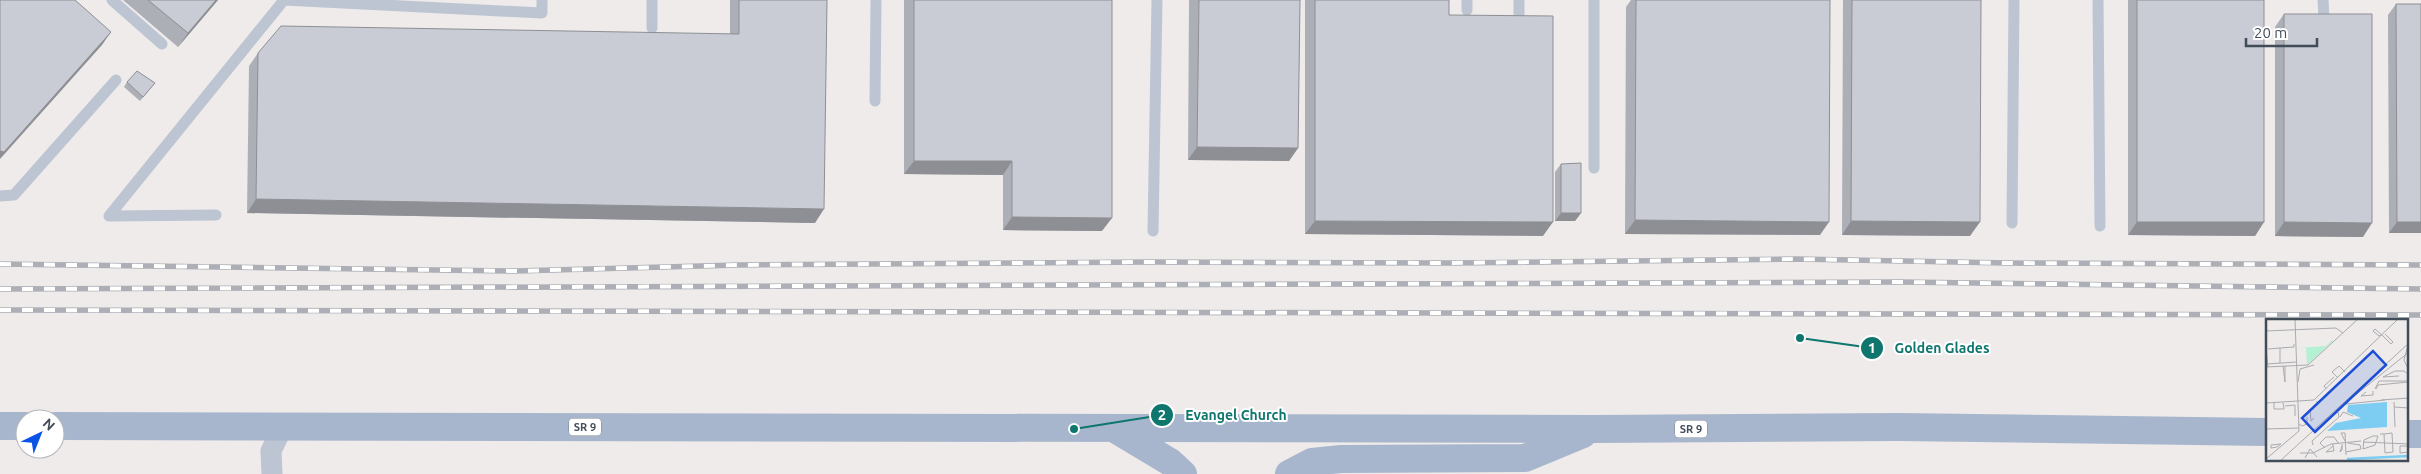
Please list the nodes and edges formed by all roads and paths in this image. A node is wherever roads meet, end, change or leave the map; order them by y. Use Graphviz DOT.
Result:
graph roads {
  1 [pos="112,0"];
  2 [pos="542,0"];
  3 [pos="652,0"];
  4 [pos="876,0"];
  5 [pos="1157,0"];
  6 [pos="1519,0"];
  7 [pos="1594,0"];
  8 [pos="2014,0"];
  9 [pos="2098,0"];
  10 [pos="2323,0"];
  11 [pos="336,2"];
  12 [pos="462,4"];
  13 [pos="1519,16"];
  14 [pos="2324,18"];
  15 [pos="652,28"];
  16 [pos="162,44"];
  17 [pos="116,80"];
  18 [pos="875,101"];
  19 [pos="1594,168"];
  20 [pos="0,196"];
  21 [pos="216,215"];
  22 [pos="2012,223"];
  23 [pos="2100,226"];
  24 [pos="1154,231"];
  25 [pos="0,426"];
  26 [pos="15,426"];
  27 [pos="65,426"];
  28 [pos="282,426"];
  29 [pos="1115,429"];
  30 [pos="1593,429"];
  31 [pos="2266,432"];
  32 [pos="2408,434"];
  33 [pos="2421,434"];
  34 [pos="272,474"];
  35 [pos="1184,474"];
  36 [pos="1289,474"];
  1 -- 16 [label="lane"];
  2 -- 12 [label="lane"];
  3 -- 15 [label="lane"];
  4 -- 18 [label="lane"];
  5 -- 24 [label="lane"];
  6 -- 13 [label="lane"];
  7 -- 19 [label="lane"];
  8 -- 22 [label="lane"];
  9 -- 23 [label="lane"];
  10 -- 14 [label="lane"];
  11 -- 12 [label="lane"];
  11 -- 21 [label="lane"];
  17 -- 20 [label="lane"];
  25 -- 26 [label="main road"];
  27 -- 28 [label="main road, SR 9"];
  28 -- 29 [label="main road, SR 9"];
  28 -- 34 [label="street"];
  29 -- 30 [label="main road, SR 9"];
  29 -- 35 [label="main road"];
  30 -- 31 [label="main road, SR 9"];
  30 -- 36 [label="main road"];
  32 -- 33 [label="main road"];
}
